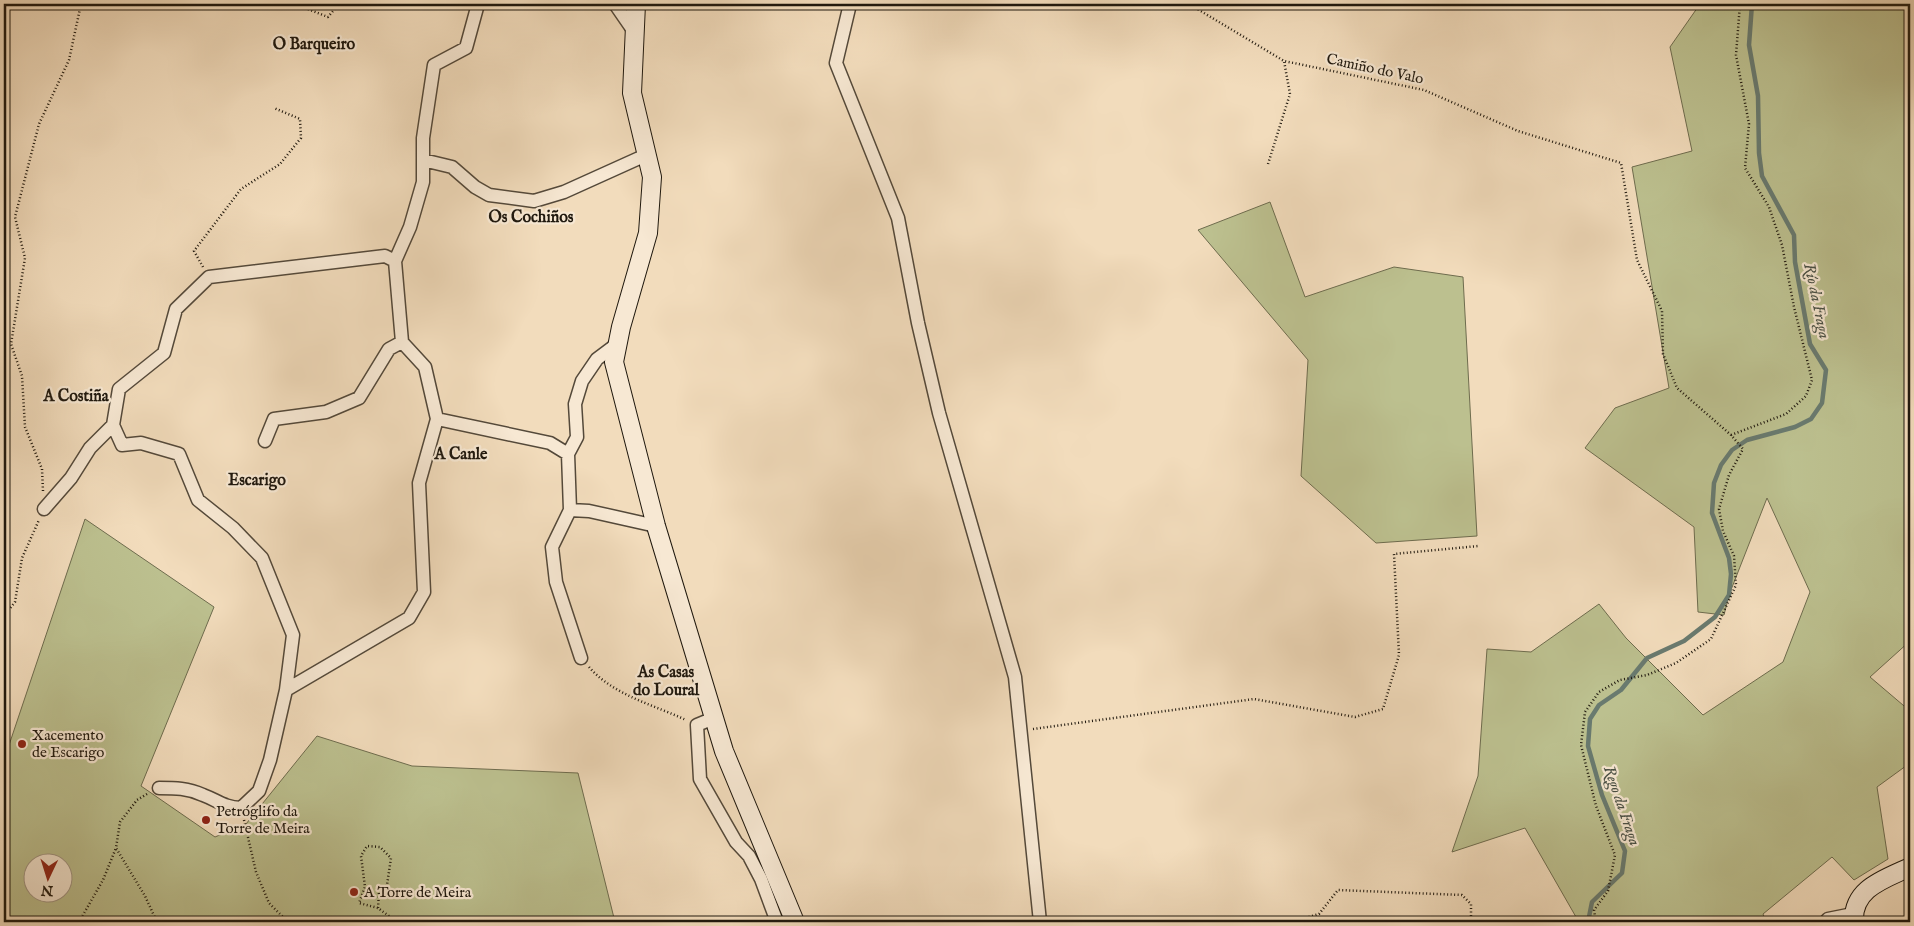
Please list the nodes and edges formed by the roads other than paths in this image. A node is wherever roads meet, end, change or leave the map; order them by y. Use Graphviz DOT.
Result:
graph roads {
  1 [pos="478,4"];
  2 [pos="615,4"];
  3 [pos="636,4"];
  4 [pos="850,4"];
  5 [pos="635,33"];
  6 [pos="646,155"];
  7 [pos="423,160"];
  8 [pos="394,261"];
  9 [pos="402,342"];
  10 [pos="617,344"];
  11 [pos="437,419"];
  12 [pos="113,425"];
  13 [pos="265,441"];
  14 [pos="568,454"];
  15 [pos="44,509"];
  16 [pos="570,510"];
  17 [pos="656,526"];
  18 [pos="582,658"];
  19 [pos="286,690"];
  20 [pos="714,718"];
  21 [pos="159,788"];
  22 [pos="1910,867"];
  23 [pos="1854,918"];
  24 [pos="777,922"];
  25 [pos="795,922"];
  26 [pos="1040,922"];
  27 [pos="1825,922"];
  1 -- 7 [label="street"];
  2 -- 5 [label="street"];
  3 -- 5 [label="street"];
  4 -- 26 [label="street"];
  5 -- 6 [label="street"];
  6 -- 7 [label="street"];
  6 -- 10 [label="street"];
  7 -- 8 [label="street"];
  8 -- 9 [label="street"];
  8 -- 12 [label="street"];
  9 -- 11 [label="street"];
  9 -- 13 [label="street"];
  10 -- 14 [label="street"];
  10 -- 17 [label="street"];
  11 -- 14 [label="street"];
  11 -- 19 [label="street"];
  12 -- 15 [label="street"];
  12 -- 19 [label="street"];
  14 -- 16 [label="street"];
  16 -- 17 [label="street"];
  16 -- 18 [label="street"];
  17 -- 20 [label="street"];
  19 -- 21 [label="street"];
  20 -- 24 [label="street"];
  20 -- 25 [label="street"];
  22 -- 23 [label="street"];
  23 -- 27 [label="street"];
}
